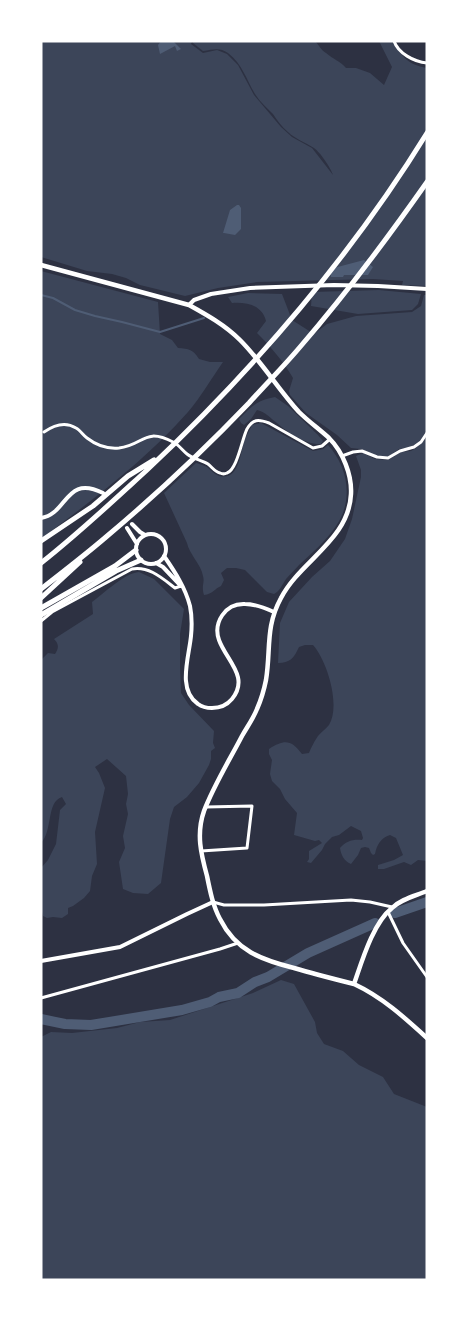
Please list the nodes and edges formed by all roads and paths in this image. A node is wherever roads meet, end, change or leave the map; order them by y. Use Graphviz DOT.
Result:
graph roads {
  1 [pos="394,41"];
  2 [pos="427,63"];
  3 [pos="427,134"];
  4 [pos="427,182"];
  5 [pos="41,265"];
  6 [pos="427,289"];
  7 [pos="189,306"];
  8 [pos="44,432"];
  9 [pos="427,433"];
  10 [pos="330,439"];
  11 [pos="167,451"];
  12 [pos="341,456"];
  13 [pos="101,494"];
  14 [pos="41,518"];
  15 [pos="132,524"];
  16 [pos="65,525"];
  17 [pos="127,528"];
  18 [pos="41,534"];
  19 [pos="146,535"];
  20 [pos="106,538"];
  21 [pos="41,541"];
  22 [pos="137,544"];
  23 [pos="136,550"];
  24 [pos="164,556"];
  25 [pos="141,560"];
  26 [pos="41,563"];
  27 [pos="156,563"];
  28 [pos="181,586"];
  29 [pos="41,589"];
  30 [pos="41,598"];
  31 [pos="41,608"];
  32 [pos="274,612"];
  33 [pos="41,615"];
  34 [pos="41,621"];
  35 [pos="206,807"];
  36 [pos="201,851"];
  37 [pos="427,891"];
  38 [pos="213,902"];
  39 [pos="392,907"];
  40 [pos="388,912"];
  41 [pos="238,943"];
  42 [pos="41,961"];
  43 [pos="427,977"];
  44 [pos="354,984"];
  45 [pos="41,998"];
  46 [pos="427,1038"];
  1 -- 2 [label="street"];
  3 -- 11 [label="highway"];
  4 -- 20 [label="highway"];
  5 -- 7 [label="main road"];
  6 -- 7 [label="street"];
  7 -- 10 [label="main road"];
  8 -- 10 [label="street"];
  9 -- 12 [label="street"];
  10 -- 12 [label="main road"];
  11 -- 16 [label="highway"];
  11 -- 26 [label="highway"];
  12 -- 32 [label="main road"];
  13 -- 14 [label="street"];
  15 -- 19 [label="street"];
  16 -- 18 [label="highway"];
  16 -- 21 [label="highway"];
  17 -- 22 [label="street"];
  19 -- 22 [label="street"];
  19 -- 24 [label="street"];
  20 -- 29 [label="highway"];
  20 -- 30 [label="highway"];
  22 -- 23 [label="street"];
  23 -- 25 [label="street"];
  23 -- 31 [label="highway"];
  24 -- 27 [label="street"];
  24 -- 28 [label="street"];
  25 -- 27 [label="street"];
  25 -- 33 [label="highway"];
  27 -- 28 [label="street"];
  28 -- 32 [label="street"];
  28 -- 34 [label="street"];
  32 -- 35 [label="main road"];
  35 -- 36 [label="main road"];
  35 -- 36 [label="street"];
  36 -- 38 [label="main road"];
  37 -- 39 [label="main road"];
  38 -- 39 [label="street"];
  38 -- 41 [label="main road"];
  38 -- 42 [label="street"];
  39 -- 40 [label="main road"];
  40 -- 43 [label="street"];
  40 -- 44 [label="main road"];
  41 -- 44 [label="main road"];
  41 -- 45 [label="street"];
  44 -- 46 [label="main road"];
}
